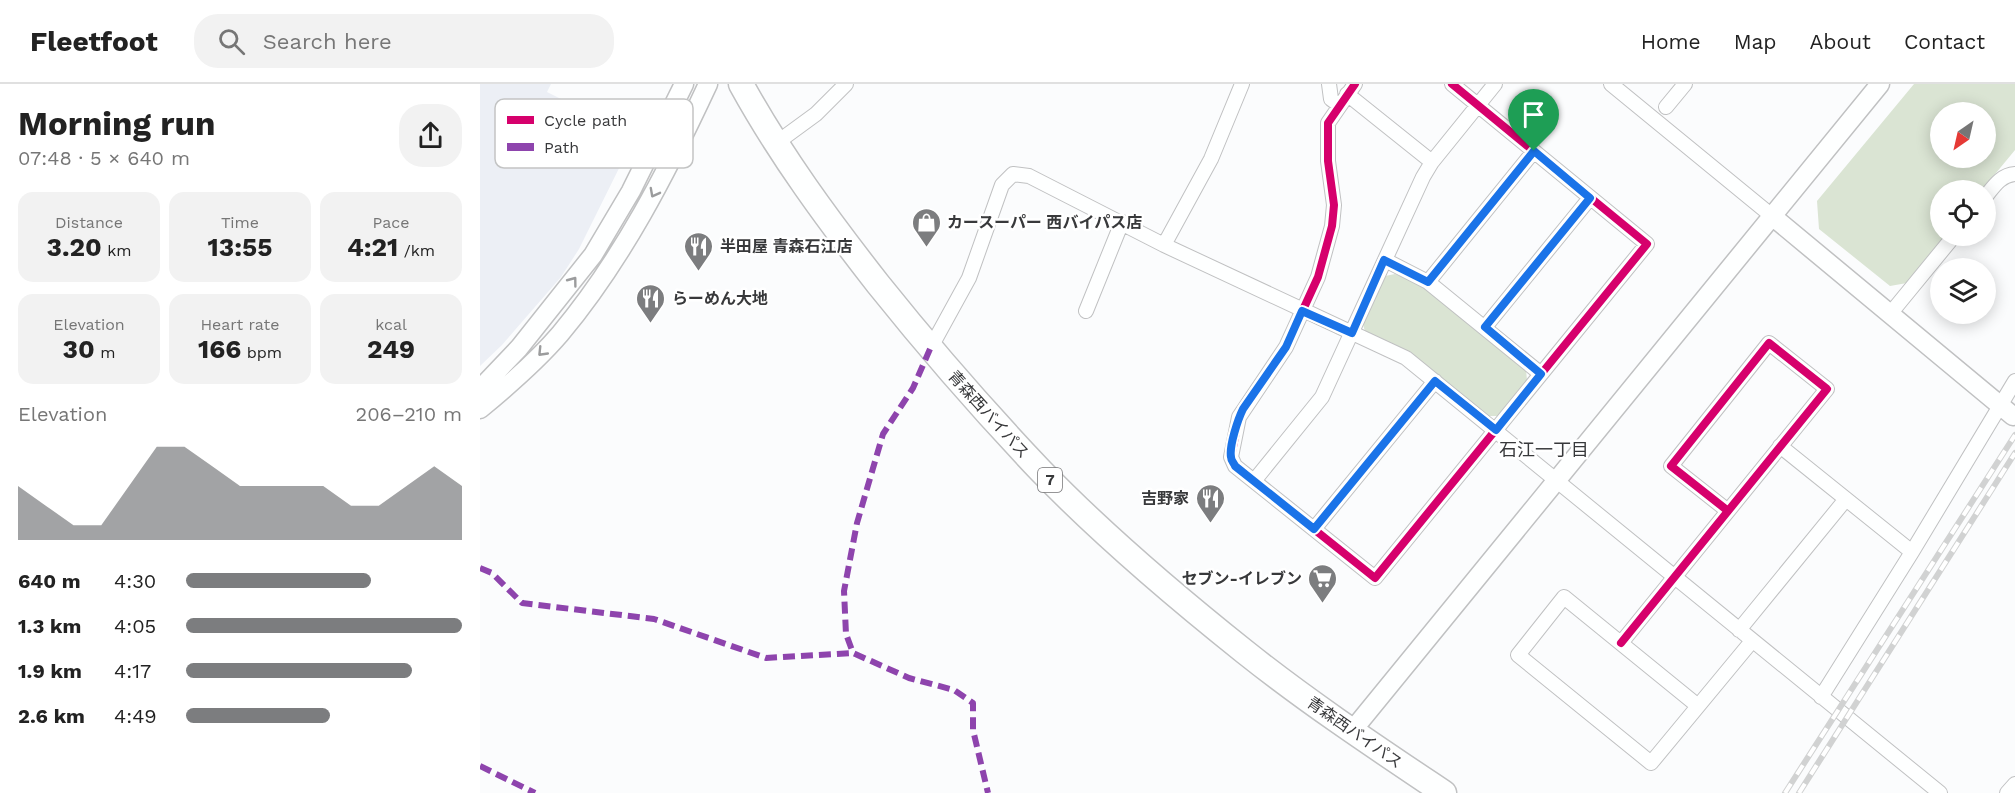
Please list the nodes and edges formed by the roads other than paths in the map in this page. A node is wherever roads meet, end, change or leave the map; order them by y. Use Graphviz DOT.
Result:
graph roads {
  1 [pos="684,84"];
  2 [pos="708,84"];
  3 [pos="741,84"];
  4 [pos="846,84"];
  5 [pos="1242,84"];
  6 [pos="1329,84"];
  7 [pos="1452,84"];
  8 [pos="1495,84"];
  9 [pos="1611,84"];
  10 [pos="1685,84"];
  11 [pos="1880,84"];
  12 [pos="1347,95"];
  13 [pos="677,99"];
  14 [pos="1478,105"];
  15 [pos="1666,107"];
  16 [pos="693,114"];
  17 [pos="775,144"];
  18 [pos="1534,151"];
  19 [pos="1432,162"];
  20 [pos="642,168"];
  21 [pos="666,168"];
  22 [pos="2015,174"];
  23 [pos="1996,184"];
  24 [pos="1590,198"];
  25 [pos="1772,216"];
  26 [pos="1122,222"];
  27 [pos="1164,245"];
  28 [pos="1946,246"];
  29 [pos="1384,260"];
  30 [pos="1428,282"];
  31 [pos="1086,311"];
  32 [pos="1302,311"];
  33 [pos="1890,314"];
  34 [pos="1485,327"];
  35 [pos="1352,333"];
  36 [pos="930,349"];
  37 [pos="1541,374"];
  38 [pos="1435,381"];
  39 [pos="2015,381"];
  40 [pos="487,385"];
  41 [pos="480,409"];
  42 [pos="2007,411"];
  43 [pos="1496,430"];
  44 [pos="1780,446"];
  45 [pos="1254,481"];
  46 [pos="1556,481"];
  47 [pos="1846,499"];
  48 [pos="1728,511"];
  49 [pos="1314,529"];
  50 [pos="1912,552"];
  51 [pos="1675,577"];
  52 [pos="1739,630"];
  53 [pos="1752,641"];
  54 [pos="1621,644"];
  55 [pos="1821,696"];
  56 [pos="1698,706"];
  57 [pos="1352,731"];
  58 [pos="2015,784"];
  59 [pos="1444,793"];
  60 [pos="1940,793"];
  61 [pos="2007,793"];
  13 -- 1 [label="street, one-way"];
  2 -- 16 [label="street, one-way"];
  3 -- 17 [label="highway, 青森西バイパス / 7"];
  4 -- 17 [label="street"];
  5 -- 27 [label="street"];
  6 -- 12 [label="street"];
  7 -- 14 [label="street"];
  8 -- 14 [label="street"];
  9 -- 25 [label="street"];
  10 -- 15 [label="street"];
  11 -- 25 [label="street"];
  12 -- 19 [label="street"];
  12 -- 32 [label="street"];
  14 -- 18 [label="street"];
  14 -- 19 [label="street"];
  17 -- 36 [label="highway, 青森西バイパス / 7"];
  18 -- 24 [label="street"];
  18 -- 30 [label="street"];
  19 -- 29 [label="street"];
  40 -- 20 [label="street, one-way"];
  21 -- 40 [label="street, one-way"];
  22 -- 23 [label="street"];
  24 -- 34 [label="street"];
  24 -- 37 [label="street"];
  25 -- 33 [label="street"];
  25 -- 46 [label="street"];
  26 -- 27 [label="street"];
  26 -- 31 [label="street"];
  26 -- 36 [label="street"];
  27 -- 32 [label="street"];
  28 -- 33 [label="street"];
  29 -- 30 [label="street"];
  29 -- 35 [label="street"];
  30 -- 34 [label="street"];
  32 -- 35 [label="street"];
  32 -- 45 [label="street"];
  33 -- 42 [label="street"];
  34 -- 37 [label="street"];
  35 -- 38 [label="street"];
  35 -- 45 [label="street"];
  36 -- 57 [label="highway, 青森西バイパス / 7"];
  37 -- 43 [label="street"];
  38 -- 43 [label="street"];
  38 -- 49 [label="street"];
  39 -- 42 [label="street"];
  40 -- 41 [label="street"];
  42 -- 50 [label="street"];
  43 -- 46 [label="street"];
  43 -- 49 [label="street"];
  44 -- 47 [label="street"];
  44 -- 48 [label="street"];
  44 -- 48 [label="street"];
  45 -- 49 [label="street"];
  46 -- 51 [label="street"];
  46 -- 57 [label="street"];
  47 -- 50 [label="street"];
  47 -- 52 [label="street"];
  48 -- 51 [label="street"];
  50 -- 55 [label="street"];
  51 -- 52 [label="street"];
  51 -- 54 [label="street"];
  52 -- 53 [label="street"];
  53 -- 55 [label="street"];
  53 -- 56 [label="street"];
  54 -- 56 [label="street"];
  54 -- 56 [label="street"];
  55 -- 60 [label="street"];
  57 -- 59 [label="highway, 青森西バイパス / 7"];
  58 -- 61 [label="street"];
}
